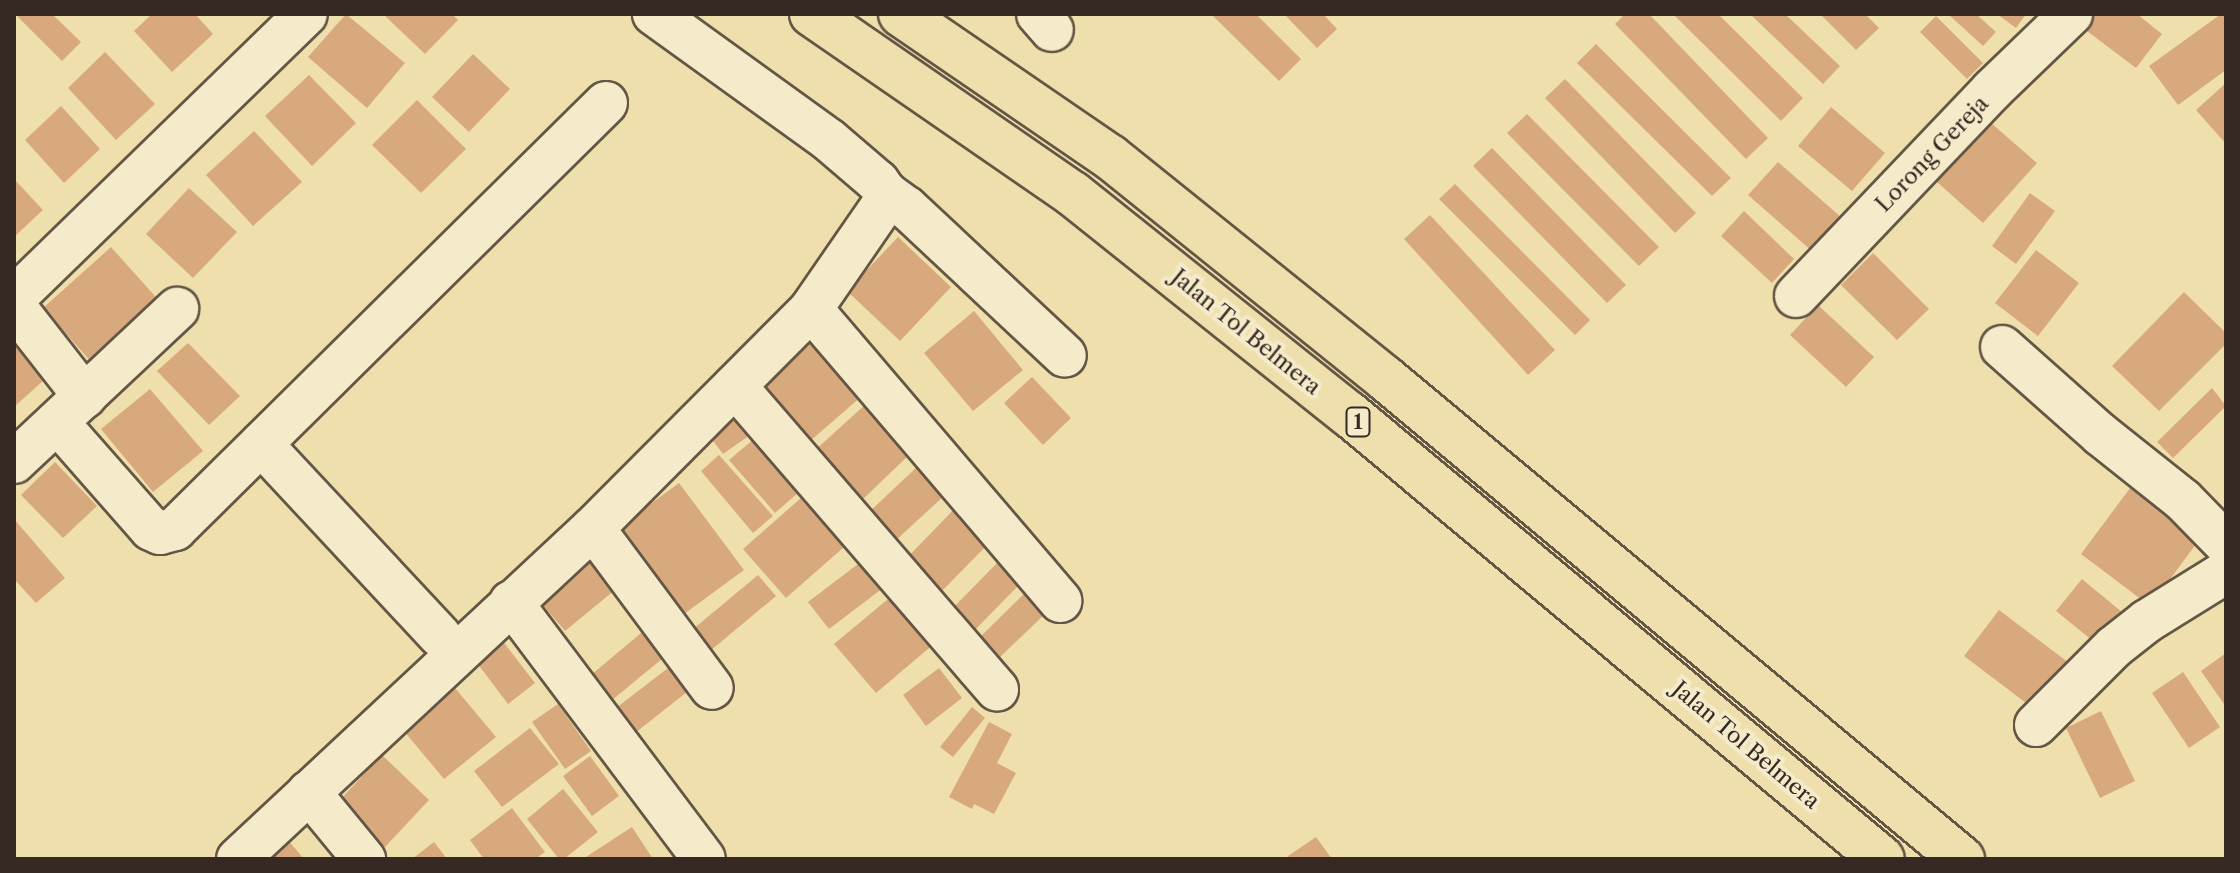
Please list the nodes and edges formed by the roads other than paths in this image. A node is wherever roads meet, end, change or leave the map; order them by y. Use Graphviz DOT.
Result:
graph roads {
  1 [pos="306,14"];
  2 [pos="654,14"];
  3 [pos="812,14"];
  4 [pos="901,14"];
  5 [pos="2071,14"];
  6 [pos="606,103"];
  7 [pos="886,193"];
  8 [pos="1796,296"];
  9 [pos="14,298"];
  10 [pos="14,306"];
  11 [pos="177,309"];
  12 [pos="811,309"];
  13 [pos="2002,347"];
  14 [pos="1065,356"];
  15 [pos="735,386"];
  16 [pos="71,409"];
  17 [pos="261,444"];
  18 [pos="14,462"];
  19 [pos="593,528"];
  20 [pos="2226,544"];
  21 [pos="2226,572"];
  22 [pos="1060,601"];
  23 [pos="511,602"];
  24 [pos="440,636"];
  25 [pos="712,688"];
  26 [pos="997,689"];
  27 [pos="2036,725"];
  28 [pos="309,792"];
  29 [pos="238,859"];
  30 [pos="364,859"];
  31 [pos="704,859"];
  32 [pos="1882,859"];
  33 [pos="1962,859"];
  1 -- 9 [label="street"];
  2 -- 7 [label="street"];
  3 -- 32 [label="highway, Jalan Tol Belmera / 1"];
  4 -- 33 [label="highway, 1"];
  5 -- 8 [label="street, Lorong Gereja"];
  6 -- 17 [label="street"];
  7 -- 12 [label="street"];
  7 -- 14 [label="street"];
  10 -- 16 [label="street"];
  11 -- 16 [label="street"];
  12 -- 15 [label="street"];
  12 -- 22 [label="street"];
  13 -- 20 [label="street"];
  15 -- 19 [label="street"];
  15 -- 26 [label="street"];
  16 -- 17 [label="street"];
  16 -- 18 [label="street"];
  17 -- 24 [label="street"];
  19 -- 23 [label="street"];
  19 -- 25 [label="street"];
  21 -- 27 [label="street"];
  23 -- 28 [label="street"];
  23 -- 31 [label="street"];
  28 -- 29 [label="street"];
  28 -- 30 [label="street"];
}
